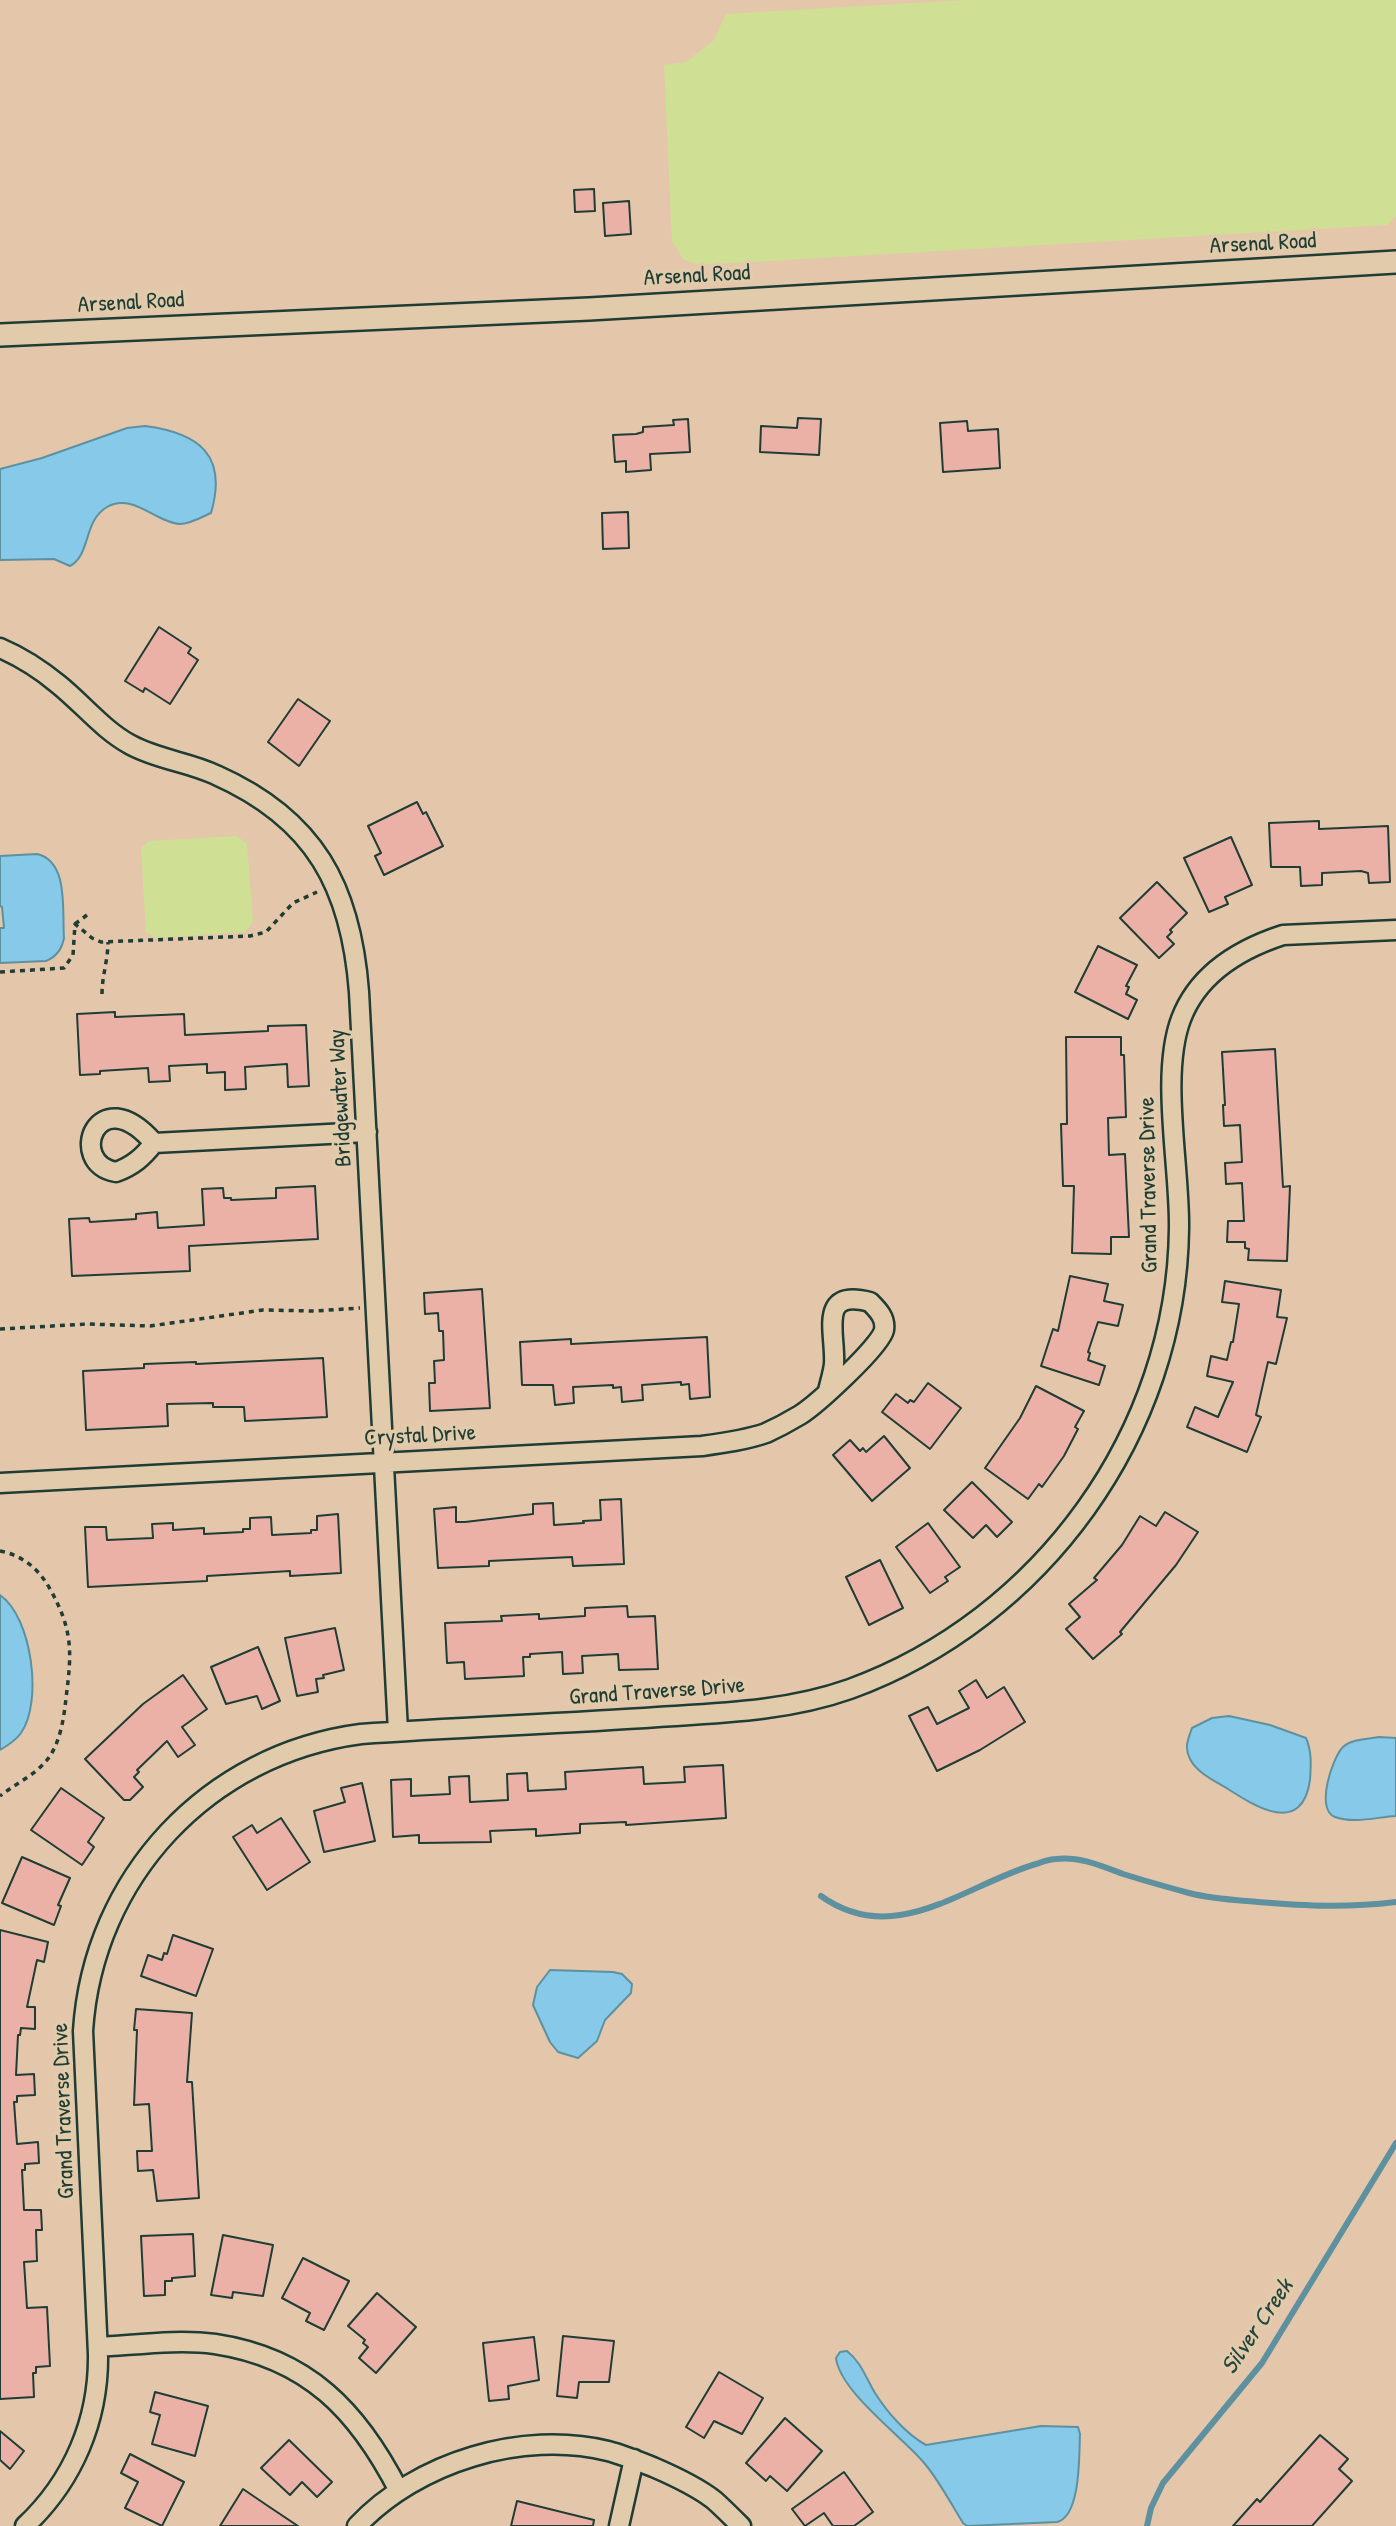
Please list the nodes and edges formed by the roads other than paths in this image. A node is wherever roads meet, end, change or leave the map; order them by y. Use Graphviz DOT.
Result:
graph roads {
  1 [pos="1396,262"];
  2 [pos="0,335"];
  3 [pos="0,648"];
  4 [pos="1396,930"];
  5 [pos="367,1132"];
  6 [pos="154,1143"];
  7 [pos="828,1391"];
  8 [pos="385,1462"];
  9 [pos="0,1483"];
  10 [pos="398,1731"];
  11 [pos="98,2347"];
  12 [pos="634,2459"];
  13 [pos="399,2491"];
  14 [pos="24,2526"];
  15 [pos="357,2526"];
  16 [pos="619,2526"];
  17 [pos="741,2526"];
  1 -- 2 [label="street, Arsenal Road"];
  3 -- 5 [label="street, Bridgewater Way"];
  4 -- 10 [label="street, Grand Traverse Drive"];
  5 -- 6 [label="street"];
  5 -- 8 [label="street, Bridgewater Way"];
  7 -- 7 [label="street, Crystal Drive"];
  7 -- 8 [label="street, Crystal Drive"];
  8 -- 9 [label="street, Crystal Drive"];
  8 -- 10 [label="street, Bridgewater Way"];
  10 -- 11 [label="street, Grand Traverse Drive"];
  11 -- 13 [label="street"];
  11 -- 14 [label="street, Grand Traverse Drive"];
  12 -- 13 [label="street"];
  12 -- 16 [label="street"];
  12 -- 17 [label="street"];
  13 -- 15 [label="street"];
}
